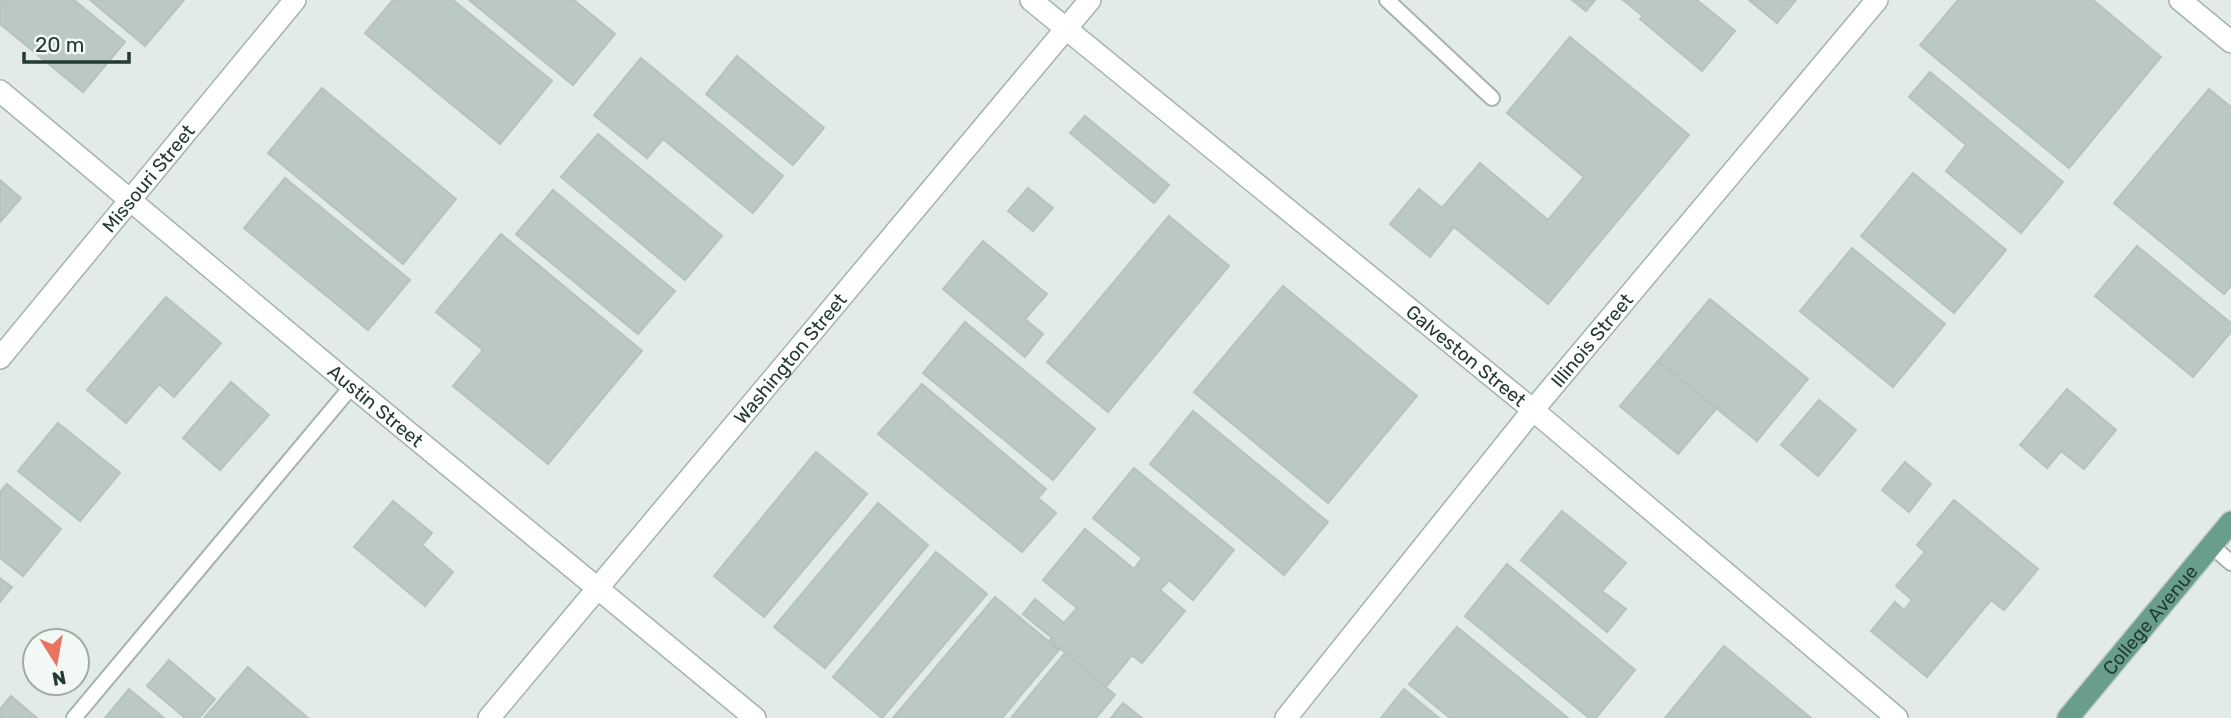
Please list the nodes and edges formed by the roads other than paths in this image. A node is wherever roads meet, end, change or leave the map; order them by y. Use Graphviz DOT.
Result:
graph roads {
  1 [pos="295,0"];
  2 [pos="1031,0"];
  3 [pos="1090,0"];
  4 [pos="1387,0"];
  5 [pos="1877,0"];
  6 [pos="2180,0"];
  7 [pos="1066,29"];
  8 [pos="2231,42"];
  9 [pos="0,91"];
  10 [pos="1492,98"];
  11 [pos="132,200"];
  12 [pos="0,358"];
  13 [pos="352,386"];
  14 [pos="1533,410"];
  15 [pos="2231,522"];
  16 [pos="2211,546"];
  17 [pos="2231,562"];
  18 [pos="597,588"];
  19 [pos="74,718"];
  20 [pos="489,718"];
  21 [pos="755,718"];
  22 [pos="1286,718"];
  23 [pos="1896,718"];
  24 [pos="2068,718"];
  1 -- 11 [label="street, Missouri Street"];
  2 -- 7 [label="street, Galveston Street"];
  3 -- 7 [label="street, Washington Street"];
  4 -- 10 [label="lane"];
  5 -- 14 [label="street, Illinois Street"];
  6 -- 8 [label="street"];
  7 -- 14 [label="street, Galveston Street"];
  7 -- 18 [label="street, Washington Street"];
  9 -- 11 [label="street, Austin Street"];
  11 -- 12 [label="street, Missouri Street"];
  11 -- 13 [label="street, Austin Street"];
  13 -- 18 [label="street, Austin Street"];
  13 -- 19 [label="lane"];
  14 -- 22 [label="street, Illinois Street"];
  14 -- 23 [label="street, Galveston Street"];
  15 -- 16 [label="main road, College Avenue"];
  16 -- 17 [label="lane"];
  16 -- 24 [label="main road, College Avenue"];
  18 -- 20 [label="street, Washington Street"];
  18 -- 21 [label="street, Austin Street"];
}
